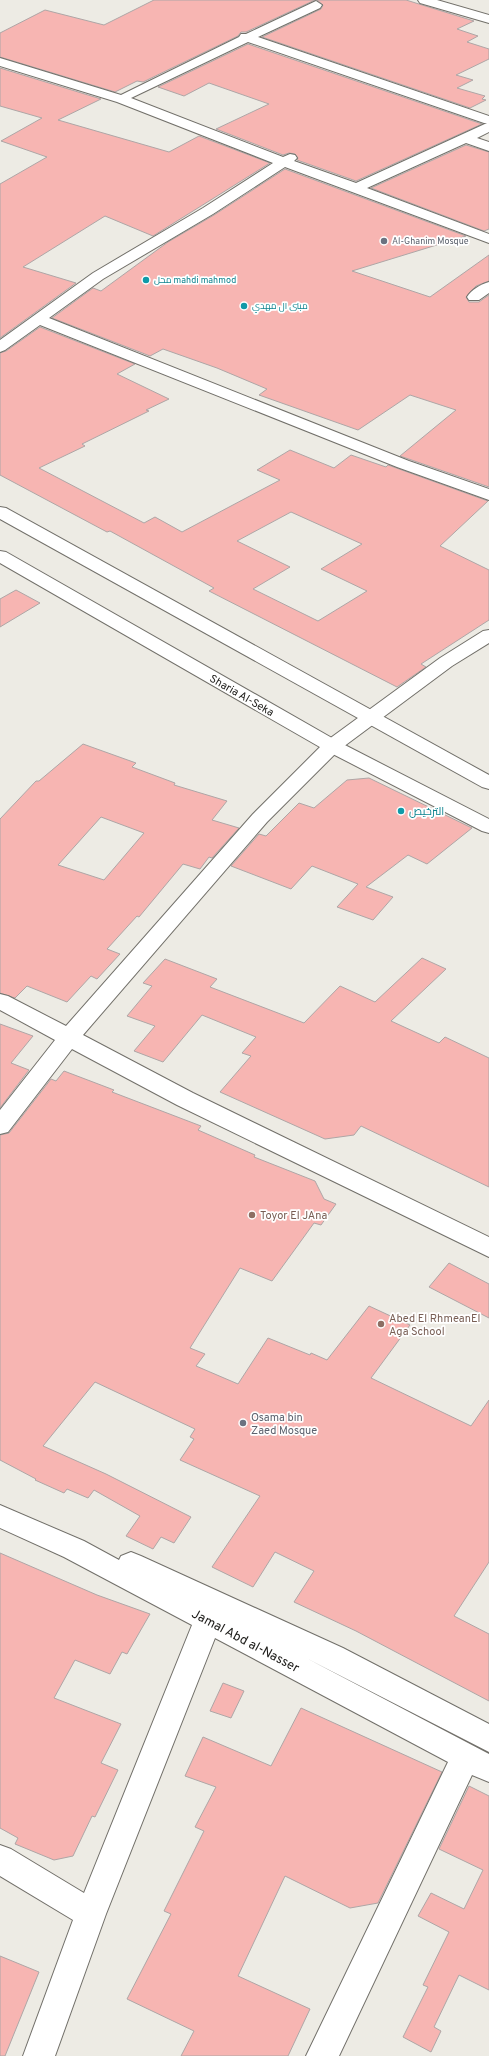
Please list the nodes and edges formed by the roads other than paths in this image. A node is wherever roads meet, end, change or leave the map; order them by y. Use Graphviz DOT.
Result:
graph roads {
  1 [pos="424,0"];
  2 [pos="316,5"];
  3 [pos="489,10"];
  4 [pos="475,15"];
  5 [pos="489,19"];
  6 [pos="245,37"];
  7 [pos="0,56"];
  8 [pos="0,62"];
  9 [pos="127,95"];
  10 [pos="489,120"];
  11 [pos="489,127"];
  12 [pos="466,138"];
  13 [pos="489,147"];
  14 [pos="286,160"];
  15 [pos="362,185"];
  16 [pos="489,233"];
  17 [pos="489,239"];
  18 [pos="489,286"];
  19 [pos="474,297"];
  20 [pos="37,319"];
  21 [pos="0,347"];
  22 [pos="489,495"];
  23 [pos="0,512"];
  24 [pos="0,556"];
  25 [pos="489,635"];
  26 [pos="368,718"];
  27 [pos="332,746"];
  28 [pos="489,783"];
  29 [pos="489,827"];
  30 [pos="0,1001"];
  31 [pos="69,1037"];
  32 [pos="0,1126"];
  33 [pos="489,1248"];
  34 [pos="0,1500"];
  35 [pos="0,1516"];
  36 [pos="208,1620"];
  37 [pos="481,1755"];
  38 [pos="0,1859"];
  39 [pos="91,1914"];
  40 [pos="39,2056"];
  41 [pos="322,2056"];
  1 -- 4 [label="street"];
  2 -- 6 [label="street"];
  3 -- 4 [label="street"];
  4 -- 5 [label="street"];
  6 -- 9 [label="street"];
  6 -- 10 [label="street"];
  7 -- 9 [label="street"];
  8 -- 14 [label="street"];
  9 -- 14 [label="street"];
  11 -- 12 [label="street"];
  12 -- 13 [label="street"];
  12 -- 15 [label="street"];
  14 -- 15 [label="street"];
  14 -- 17 [label="street"];
  14 -- 20 [label="street"];
  15 -- 16 [label="street"];
  18 -- 19 [label="street"];
  20 -- 21 [label="street"];
  20 -- 22 [label="street"];
  23 -- 26 [label="street"];
  24 -- 27 [label="street, Sharia Al-Seka"];
  25 -- 26 [label="street"];
  26 -- 27 [label="street"];
  26 -- 28 [label="street"];
  27 -- 29 [label="street, Sharia Al-Seka"];
  27 -- 31 [label="street"];
  30 -- 31 [label="street"];
  31 -- 32 [label="street"];
  31 -- 33 [label="street"];
  34 -- 37 [label="street, Jamal Abd al-Nasser"];
  35 -- 36 [label="street, Jamal Abd al-Nasser"];
  36 -- 37 [label="street, Jamal Abd al-Nasser"];
  36 -- 39 [label="street"];
  37 -- 41 [label="street"];
  38 -- 39 [label="street"];
  39 -- 40 [label="street"];
}
